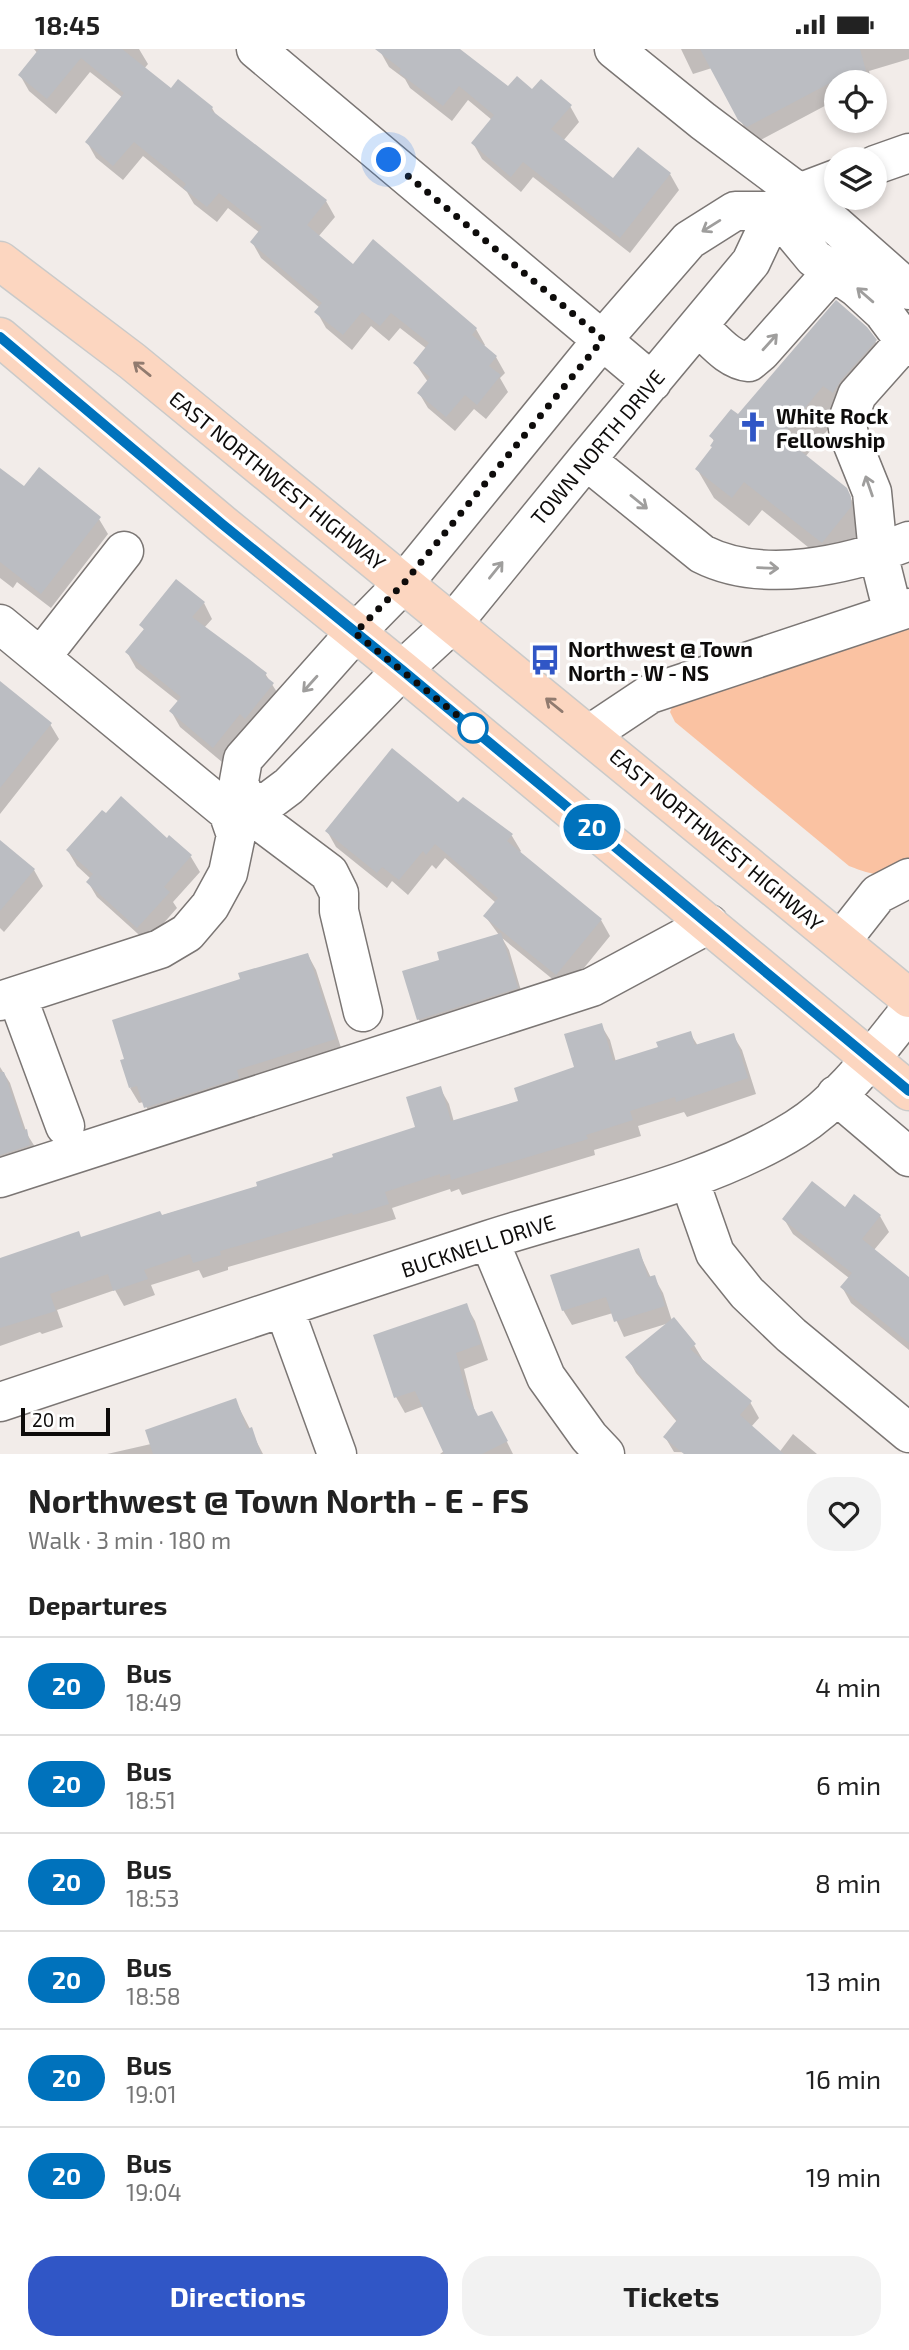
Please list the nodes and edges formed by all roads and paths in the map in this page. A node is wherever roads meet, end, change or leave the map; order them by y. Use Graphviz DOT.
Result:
graph roads {
  1 [pos="614,49"];
  2 [pos="279,56"];
  3 [pos="909,153"];
  4 [pos="887,161"];
  5 [pos="824,185"];
  6 [pos="787,202"];
  7 [pos="0,261"];
  8 [pos="833,271"];
  9 [pos="909,290"];
  10 [pos="698,326"];
  11 [pos="0,337"];
  12 [pos="603,339"];
  13 [pos="907,344"];
  14 [pos="652,381"];
  15 [pos="586,460"];
  16 [pos="893,547"];
  17 [pos="124,551"];
  18 [pos="404,583"];
  19 [pos="901,611"];
  20 [pos="453,623"];
  21 [pos="0,624"];
  22 [pos="355,633"];
  23 [pos="41,657"];
  24 [pos="402,670"];
  25 [pos="590,734"];
  26 [pos="236,805"];
  27 [pos="909,878"];
  28 [pos="709,924"];
  29 [pos="841,941"];
  30 [pos="909,998"];
  31 [pos="9,999"];
  32 [pos="909,1011"];
  33 [pos="363,1012"];
  34 [pos="870,1060"];
  35 [pos="909,1091"];
  36 [pos="836,1095"];
  37 [pos="65,1126"];
  38 [pos="909,1157"];
  39 [pos="0,1178"];
  40 [pos="690,1179"];
  41 [pos="489,1240"];
  42 [pos="284,1308"];
  43 [pos="0,1402"];
  44 [pos="909,1433"];
  45 [pos="337,1454"];
  46 [pos="606,1454"];
  1 -- 6 [label="street"];
  2 -- 12 [label="street"];
  3 -- 4 [label="street"];
  5 -- 6 [label="street"];
  6 -- 8 [label="street"];
  6 -- 9 [label="street"];
  6 -- 10 [label="street, TOWN NORTH DRIVE"];
  6 -- 12 [label="street, one-way"];
  18 -- 7 [label="main road, EAST NORTHWEST HIGHWAY, one-way"];
  10 -- 8 [label="street, one-way"];
  13 -- 8 [label="street, one-way"];
  10 -- 14 [label="street, TOWN NORTH DRIVE"];
  11 -- 22 [label="main road"];
  12 -- 14 [label="street"];
  12 -- 18 [label="street"];
  16 -- 13 [label="street, one-way"];
  14 -- 15 [label="street, TOWN NORTH DRIVE"];
  15 -- 16 [label="street, one-way"];
  20 -- 15 [label="street, TOWN NORTH DRIVE, one-way"];
  16 -- 19 [label="street"];
  17 -- 23 [label="street"];
  18 -- 20 [label="main road, EAST NORTHWEST HIGHWAY"];
  18 -- 22 [label="street"];
  19 -- 25 [label="street"];
  20 -- 24 [label="street, TOWN NORTH DRIVE"];
  25 -- 20 [label="main road, EAST NORTHWEST HIGHWAY, one-way"];
  21 -- 23 [label="street"];
  22 -- 24 [label="main road"];
  22 -- 26 [label="street, one-way"];
  23 -- 26 [label="street"];
  24 -- 26 [label="street, TOWN NORTH DRIVE"];
  24 -- 28 [label="main road"];
  25 -- 29 [label="main road, EAST NORTHWEST HIGHWAY"];
  26 -- 31 [label="street"];
  26 -- 33 [label="street"];
  27 -- 29 [label="street"];
  28 -- 34 [label="main road"];
  28 -- 39 [label="street"];
  29 -- 30 [label="main road, EAST NORTHWEST HIGHWAY"];
  31 -- 37 [label="street"];
  32 -- 34 [label="street, BUCKNELL DRIVE"];
  34 -- 35 [label="main road"];
  34 -- 36 [label="street, BUCKNELL DRIVE"];
  36 -- 38 [label="street"];
  36 -- 40 [label="street, BUCKNELL DRIVE"];
  40 -- 41 [label="street, BUCKNELL DRIVE"];
  40 -- 44 [label="street"];
  41 -- 42 [label="street, BUCKNELL DRIVE"];
  41 -- 46 [label="street"];
  42 -- 43 [label="street, BUCKNELL DRIVE"];
  42 -- 45 [label="street"];
}
